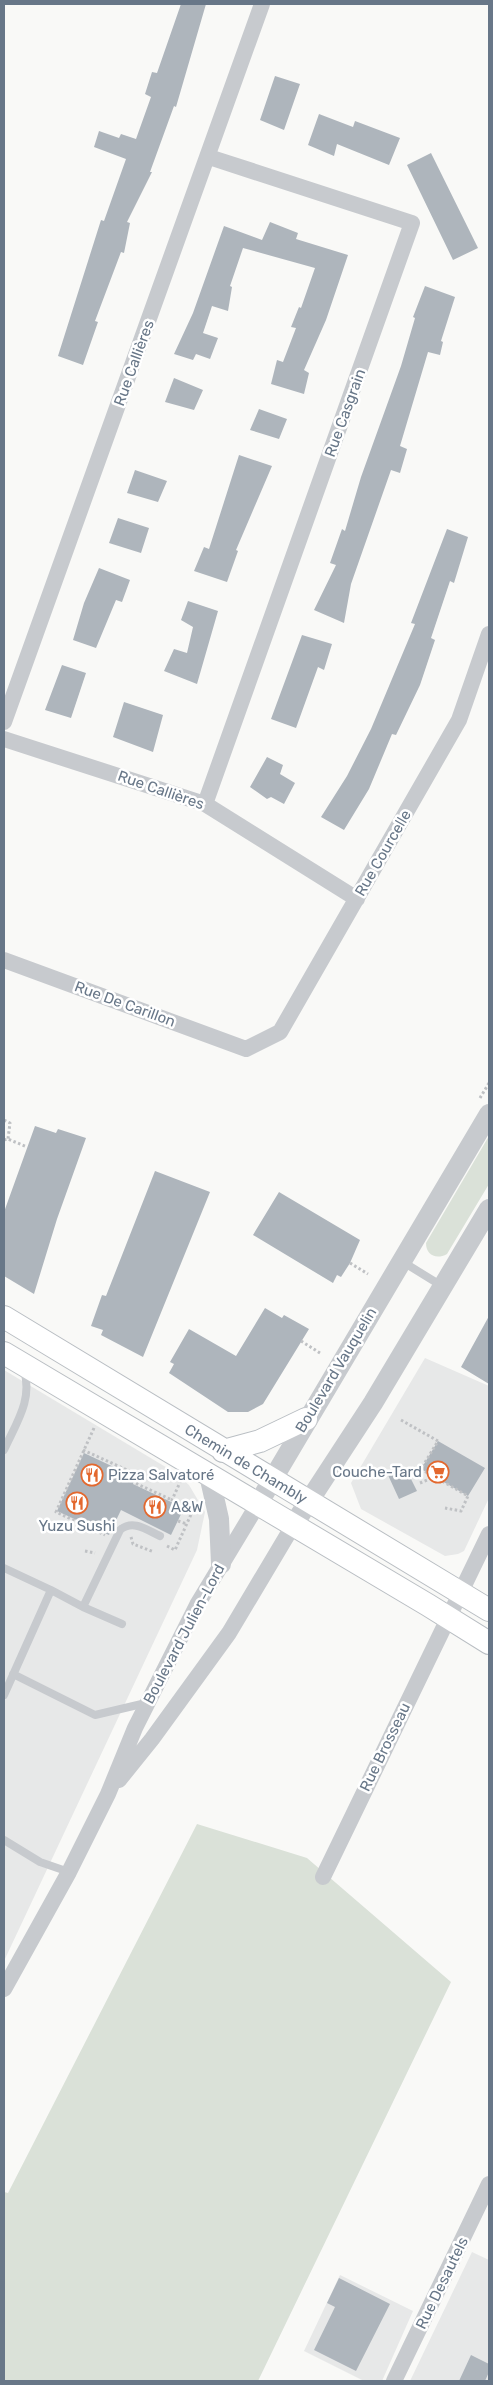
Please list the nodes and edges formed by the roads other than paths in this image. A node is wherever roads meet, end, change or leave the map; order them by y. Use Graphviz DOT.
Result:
graph roads {
  1 [pos="262,4"];
  2 [pos="209,157"];
  3 [pos="489,634"];
  4 [pos="4,722"];
  5 [pos="4,739"];
  6 [pos="206,804"];
  7 [pos="357,899"];
  8 [pos="4,960"];
  9 [pos="246,1049"];
  10 [pos="489,1114"];
  11 [pos="489,1209"];
  12 [pos="402,1261"];
  13 [pos="442,1286"];
  14 [pos="4,1317"];
  15 [pos="13,1358"];
  16 [pos="306,1419"];
  17 [pos="4,1450"];
  18 [pos="224,1451"];
  19 [pos="209,1476"];
  20 [pos="272,1479"];
  21 [pos="309,1502"];
  22 [pos="258,1504"];
  23 [pos="294,1524"];
  24 [pos="489,1534"];
  25 [pos="160,1536"];
  26 [pos="221,1564"];
  27 [pos="4,1568"];
  28 [pos="51,1590"];
  29 [pos="462,1593"];
  30 [pos="83,1607"];
  31 [pos="489,1610"];
  32 [pos="449,1617"];
  33 [pos="122,1624"];
  34 [pos="489,1644"];
  35 [pos="13,1674"];
  36 [pos="4,1695"];
  37 [pos="148,1702"];
  38 [pos="108,1794"];
  39 [pos="4,1840"];
  40 [pos="69,1872"];
  41 [pos="322,1877"];
  42 [pos="4,1989"];
  43 [pos="489,2184"];
  44 [pos="394,2381"];
  1 -- 2 [label="street, Rue Callières"];
  2 -- 4 [label="street, Rue Callières"];
  2 -- 6 [label="street, Rue Casgrain"];
  3 -- 7 [label="street, Rue Courcelle"];
  5 -- 6 [label="street, Rue Callières"];
  6 -- 7 [label="street, Rue Callières"];
  7 -- 9 [label="street, Rue Courcelle"];
  8 -- 9 [label="street, Rue De Carillon"];
  10 -- 12 [label="street, Boulevard Vauquelin"];
  11 -- 13 [label="street"];
  12 -- 13 [label="lane"];
  12 -- 16 [label="street, Boulevard Vauquelin"];
  13 -- 21 [label="street"];
  14 -- 18 [label="main road, Chemin de Chambly"];
  15 -- 17 [label="lane"];
  15 -- 19 [label="main road, Chemin de Chambly"];
  16 -- 18 [label="main road"];
  16 -- 20 [label="street, Boulevard Vauquelin"];
  18 -- 20 [label="main road, Chemin de Chambly"];
  19 -- 22 [label="main road, Chemin de Chambly"];
  19 -- 26 [label="street"];
  20 -- 21 [label="main road, Chemin de Chambly"];
  20 -- 22 [label="street, Boulevard Julien-Lord"];
  21 -- 23 [label="street, Boulevard Julien-Lord"];
  21 -- 29 [label="main road, Chemin de Chambly"];
  22 -- 23 [label="main road, Chemin de Chambly"];
  22 -- 26 [label="street, Boulevard Julien-Lord"];
  23 -- 32 [label="main road, Chemin de Chambly"];
  23 -- 38 [label="street, Boulevard Julien-Lord"];
  24 -- 29 [label="street, Rue Brosseau"];
  25 -- 30 [label="lane"];
  26 -- 37 [label="street, Boulevard Julien-Lord"];
  27 -- 28 [label="lane"];
  28 -- 30 [label="lane"];
  28 -- 35 [label="lane"];
  29 -- 31 [label="main road, Chemin de Chambly"];
  29 -- 32 [label="street, Rue Brosseau"];
  30 -- 33 [label="lane"];
  32 -- 34 [label="main road, Chemin de Chambly"];
  32 -- 41 [label="street, Rue Brosseau"];
  35 -- 36 [label="lane"];
  35 -- 37 [label="lane"];
  37 -- 38 [label="street, Boulevard Julien-Lord"];
  38 -- 40 [label="street, Boulevard Julien-Lord"];
  39 -- 40 [label="lane"];
  40 -- 42 [label="street, Boulevard Julien-Lord"];
  43 -- 44 [label="street, Rue Desautels"];
}
